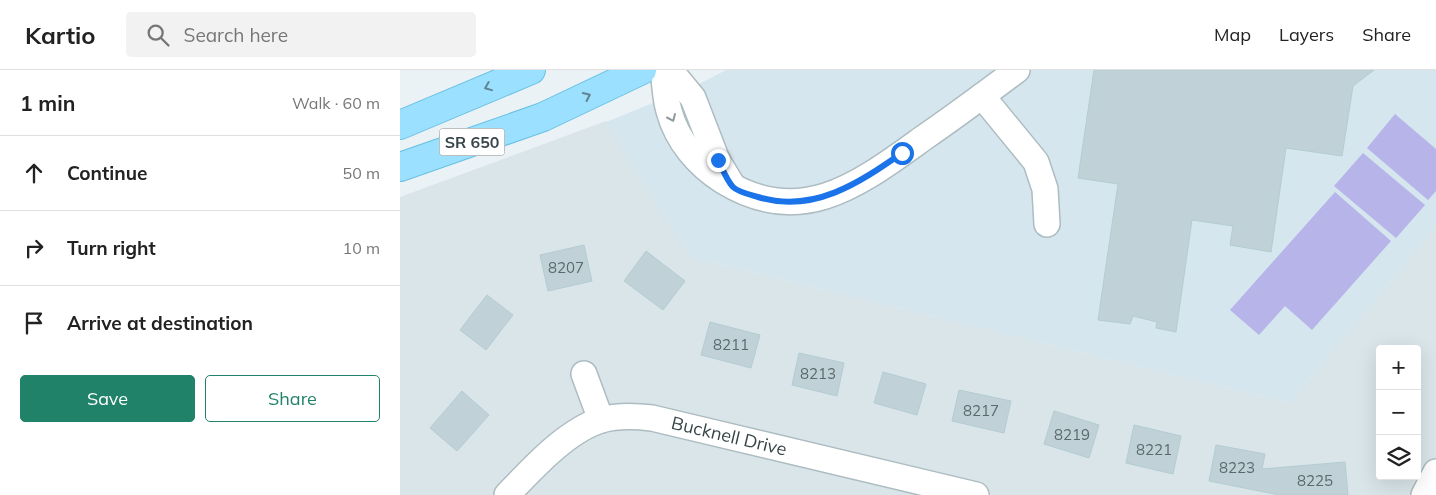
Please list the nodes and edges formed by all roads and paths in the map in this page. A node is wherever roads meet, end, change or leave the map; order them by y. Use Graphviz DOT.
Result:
graph roads {
  1 [pos="531,70"];
  2 [pos="642,70"];
  3 [pos="664,70"];
  4 [pos="670,70"];
  5 [pos="1016,70"];
  6 [pos="982,96"];
  7 [pos="400,125"];
  8 [pos="400,167"];
  9 [pos="734,188"];
  10 [pos="1047,224"];
  11 [pos="584,374"];
  12 [pos="601,420"];
  13 [pos="1436,472"];
  14 [pos="507,495"];
  15 [pos="976,495"];
  16 [pos="1424,495"];
  1 -- 7 [label="main road, SR 650, one-way"];
  8 -- 2 [label="main road, SR 650, one-way"];
  3 -- 9 [label="street, one-way"];
  4 -- 9 [label="street"];
  5 -- 6 [label="street"];
  6 -- 9 [label="street"];
  6 -- 10 [label="street"];
  11 -- 12 [label="street"];
  12 -- 14 [label="street, Bucknell Drive"];
  12 -- 15 [label="street, Bucknell Drive"];
  13 -- 16 [label="street"];
}
